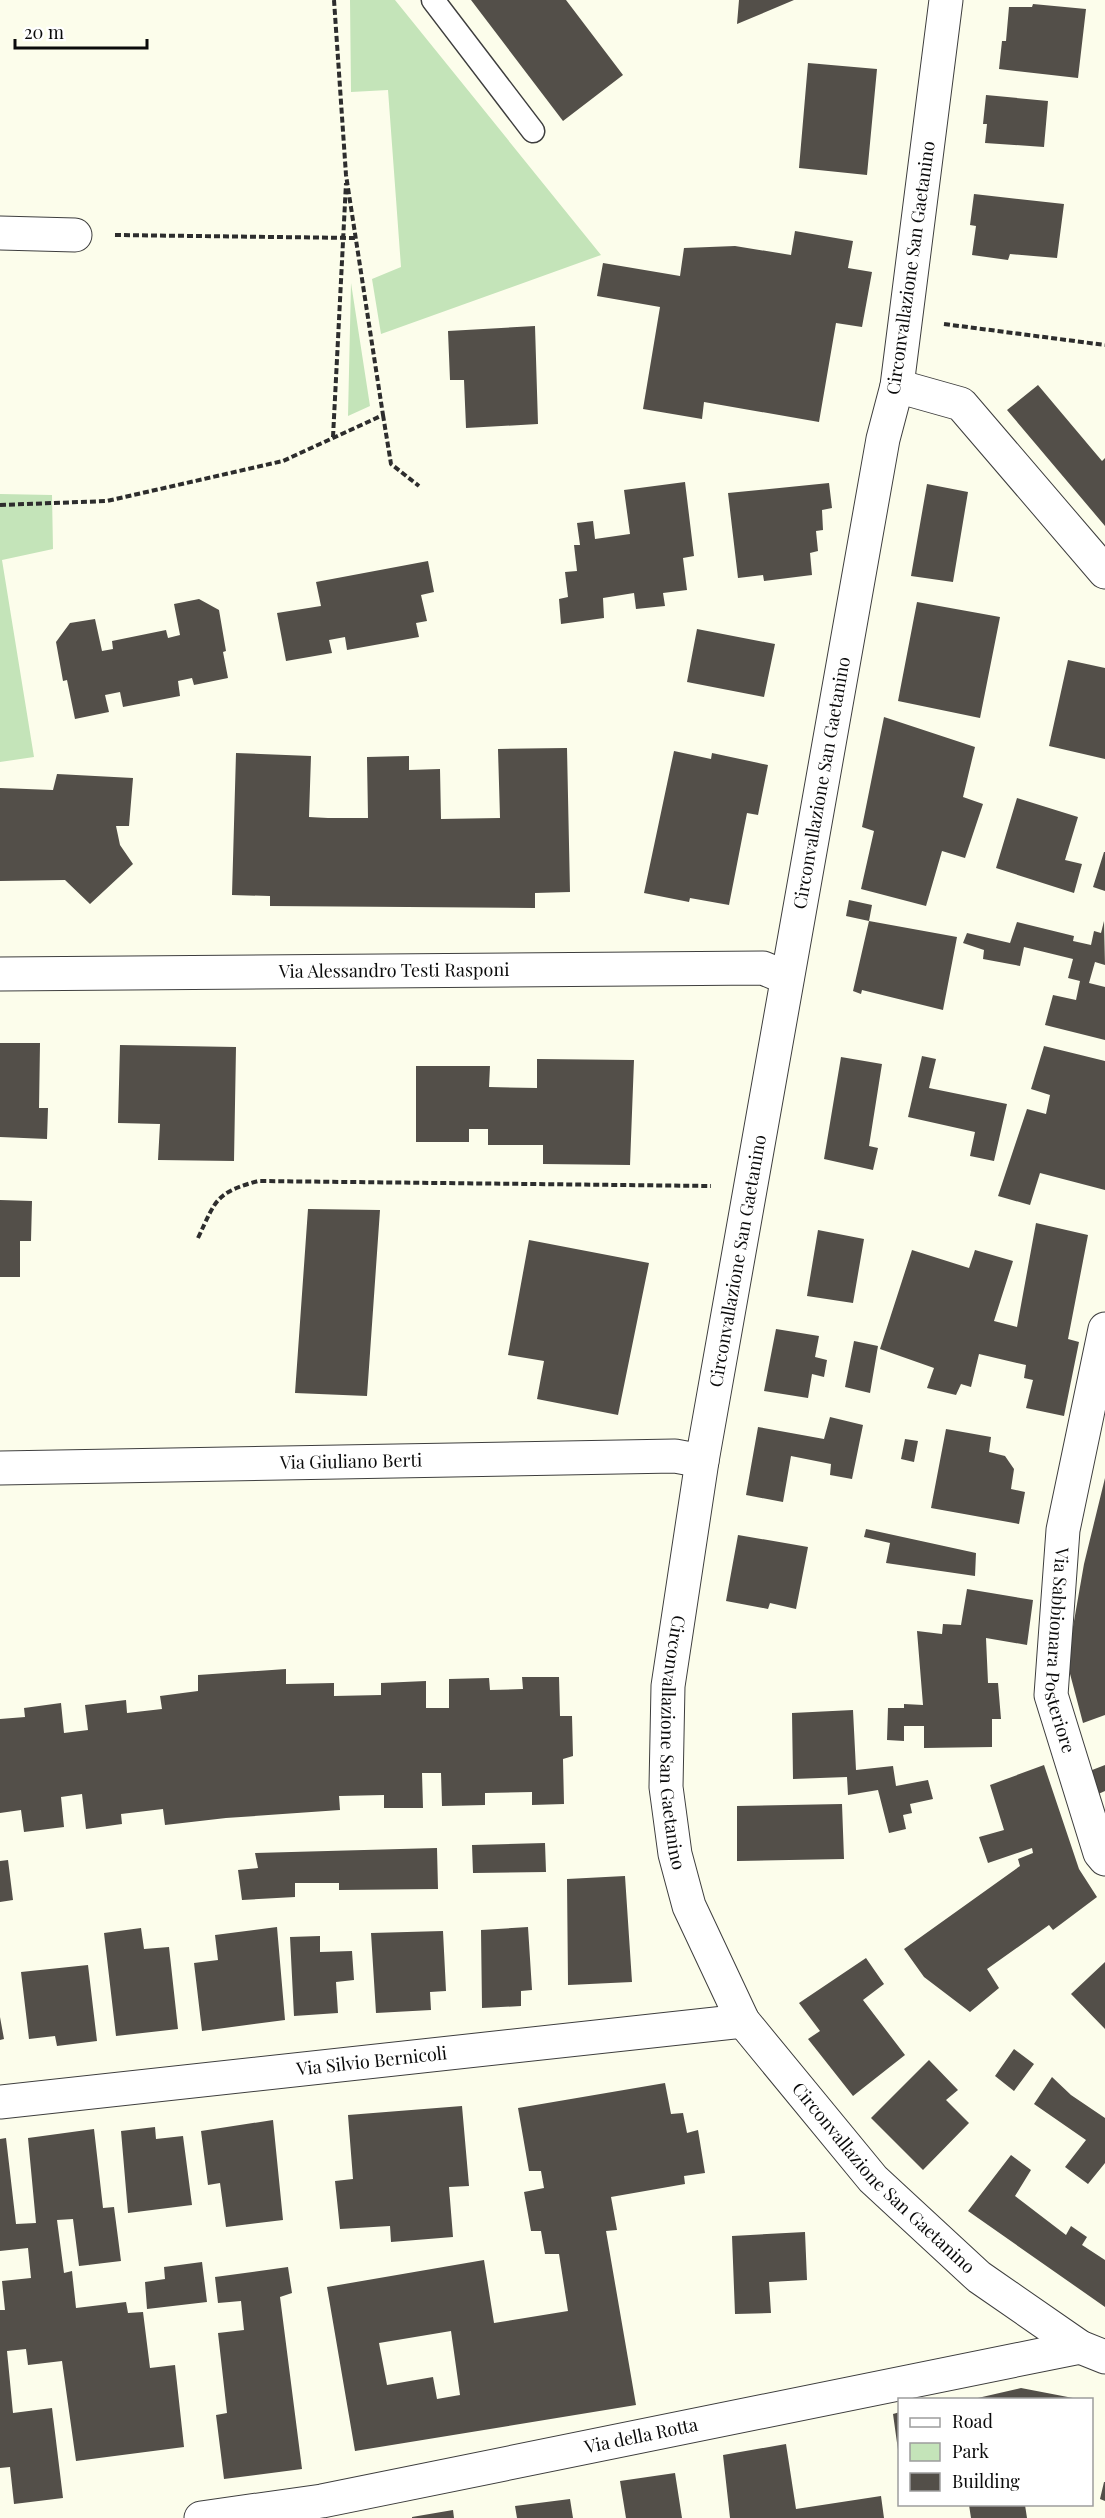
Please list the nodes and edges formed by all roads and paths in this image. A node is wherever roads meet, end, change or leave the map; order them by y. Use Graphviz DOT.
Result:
graph roads {
  1 [pos="334,0"];
  2 [pos="433,0"];
  3 [pos="946,0"];
  4 [pos="534,130"];
  5 [pos="346,175"];
  6 [pos="0,233"];
  7 [pos="75,235"];
  8 [pos="343,238"];
  9 [pos="356,238"];
  10 [pos="940,324"];
  11 [pos="1105,345"];
  12 [pos="897,386"];
  13 [pos="383,415"];
  14 [pos="333,437"];
  15 [pos="419,486"];
  16 [pos="0,505"];
  17 [pos="1105,572"];
  18 [pos="0,974"];
  19 [pos="787,978"];
  20 [pos="721,1186"];
  21 [pos="198,1239"];
  22 [pos="1105,1329"];
  23 [pos="702,1461"];
  24 [pos="0,1468"];
  25 [pos="1105,1859"];
  26 [pos="743,2021"];
  27 [pos="0,2102"];
  28 [pos="1092,2352"];
  29 [pos="201,2518"];
  1 -- 5 [label="path"];
  2 -- 4 [label="lane"];
  3 -- 12 [label="street, Circonvallazione San Gaetanino"];
  5 -- 8 [label="path"];
  5 -- 9 [label="path"];
  6 -- 7 [label="street"];
  7 -- 8 [label="path"];
  8 -- 9 [label="path"];
  8 -- 14 [label="path"];
  9 -- 13 [label="path"];
  10 -- 11 [label="path"];
  12 -- 17 [label="street"];
  12 -- 19 [label="street, Circonvallazione San Gaetanino"];
  13 -- 14 [label="path"];
  13 -- 15 [label="path"];
  14 -- 16 [label="path"];
  18 -- 19 [label="street, Via Alessandro Testi Rasponi"];
  19 -- 23 [label="street, Circonvallazione San Gaetanino"];
  20 -- 21 [label="path"];
  22 -- 25 [label="street, Via Sabbionara Posteriore"];
  23 -- 24 [label="street, Via Giuliano Berti"];
  23 -- 26 [label="street, Circonvallazione San Gaetanino"];
  26 -- 27 [label="street, Via Silvio Bernicoli"];
  26 -- 28 [label="street, Circonvallazione San Gaetanino"];
  28 -- 29 [label="street, Via della Rotta"];
}
